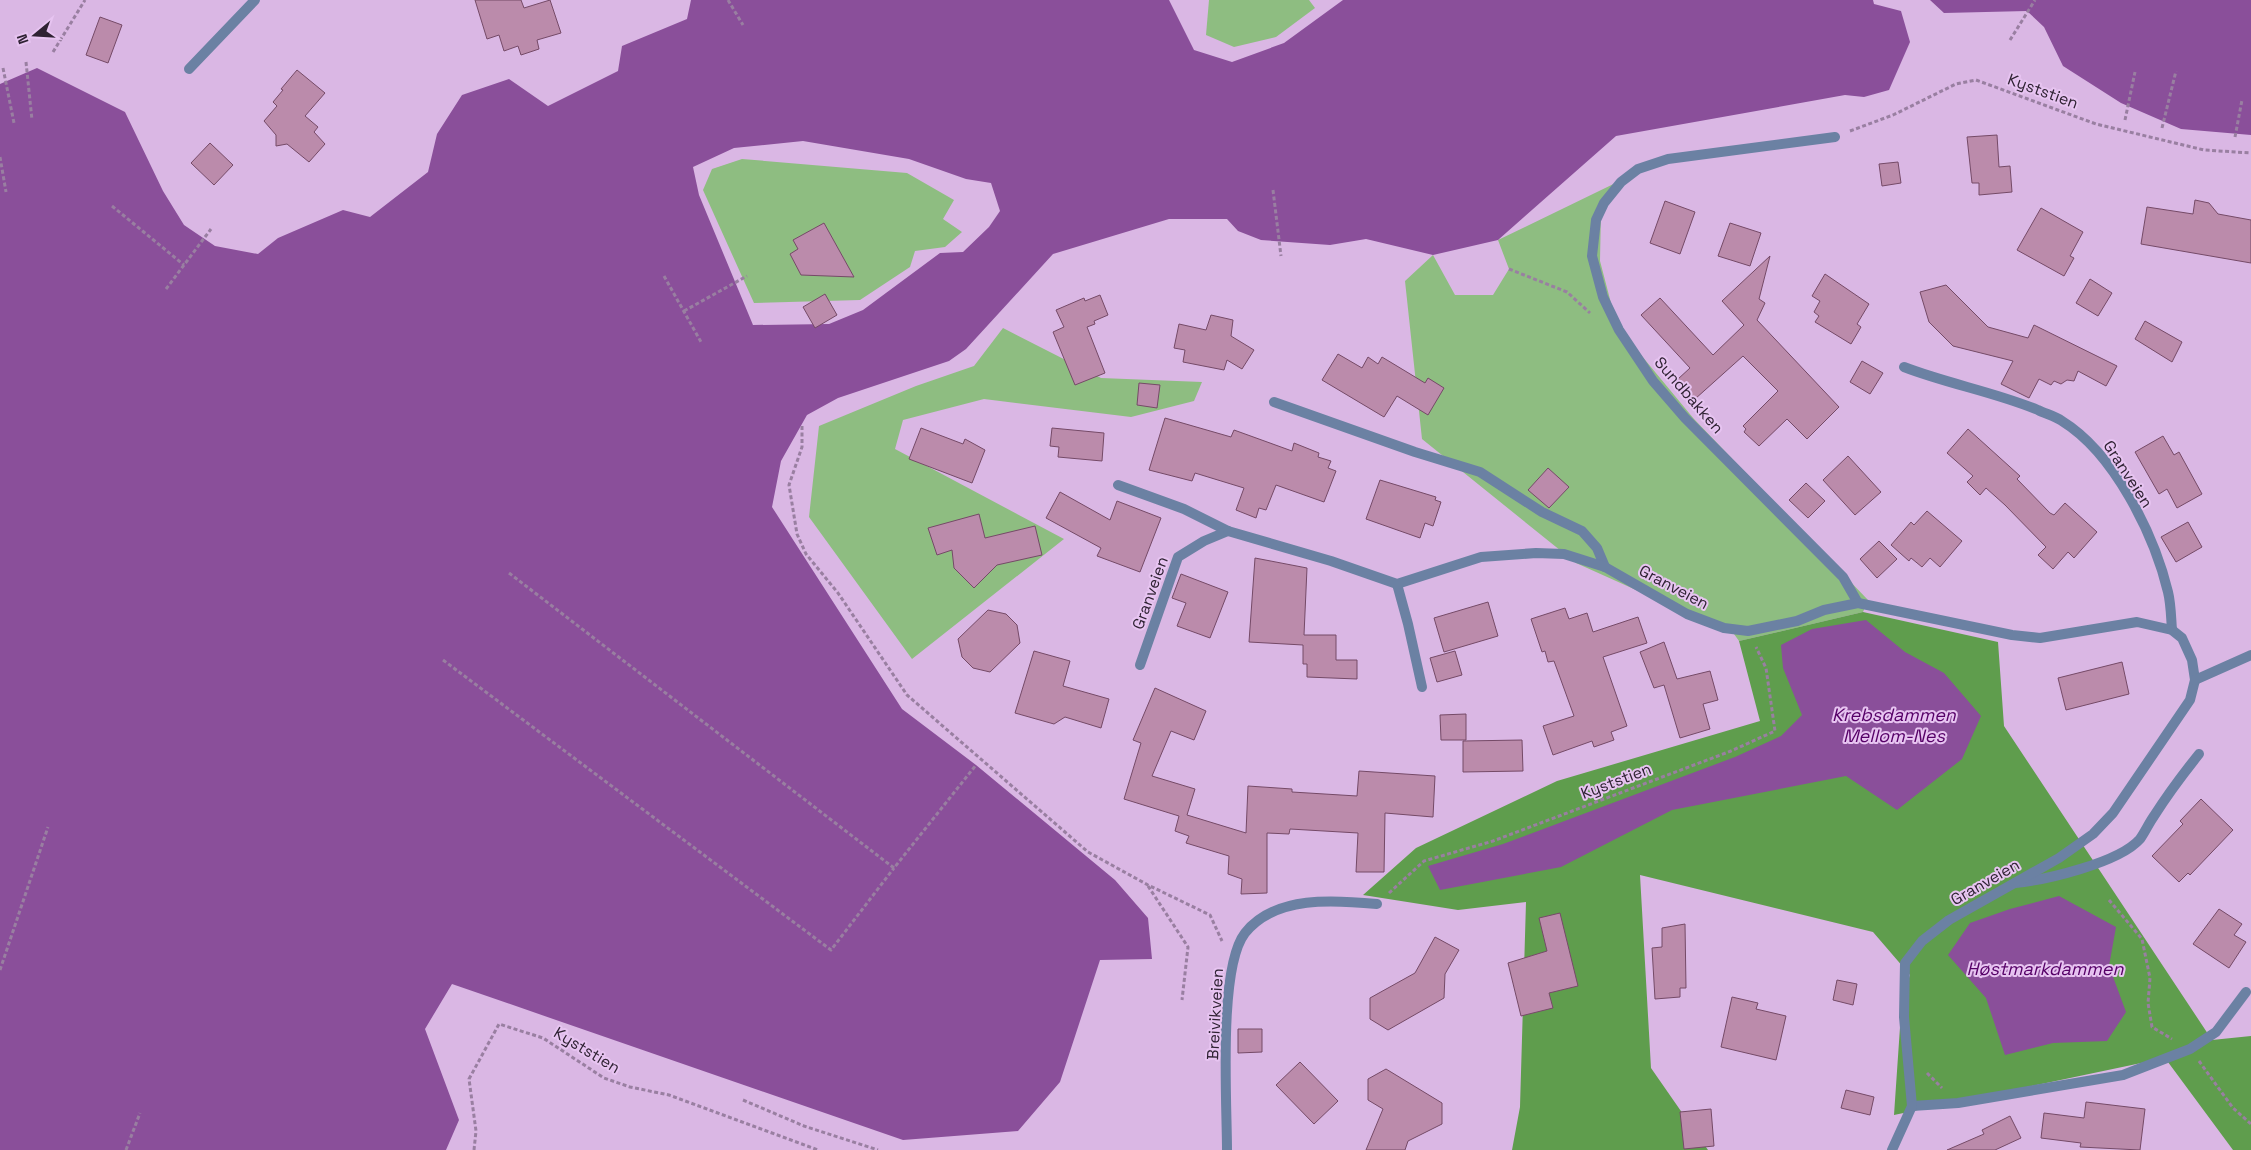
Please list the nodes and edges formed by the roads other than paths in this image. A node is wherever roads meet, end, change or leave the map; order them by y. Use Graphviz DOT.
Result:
graph roads {
  1 [pos="255,0"];
  2 [pos="189,69"];
  3 [pos="1835,137"];
  4 [pos="1904,367"];
  5 [pos="1274,402"];
  6 [pos="1118,484"];
  7 [pos="1228,531"];
  8 [pos="1605,567"];
  9 [pos="1397,584"];
  10 [pos="1858,603"];
  11 [pos="2172,630"];
  12 [pos="2251,655"];
  13 [pos="1140,664"];
  14 [pos="2195,680"];
  15 [pos="1422,687"];
  16 [pos="2199,754"];
  17 [pos="2014,883"];
  18 [pos="1377,904"];
  19 [pos="2246,992"];
  20 [pos="1912,1106"];
  21 [pos="1227,1150"];
  22 [pos="1892,1150"];
  1 -- 2 [label="street"];
  3 -- 10 [label="street, Sundbakken"];
  4 -- 11 [label="street, Granveien"];
  5 -- 8 [label="street"];
  6 -- 7 [label="street"];
  7 -- 9 [label="street"];
  7 -- 13 [label="street, Granveien"];
  8 -- 9 [label="street, Granveien"];
  8 -- 10 [label="street, Granveien"];
  9 -- 15 [label="street"];
  10 -- 11 [label="street, Granveien"];
  11 -- 14 [label="street, Granveien"];
  12 -- 14 [label="street"];
  14 -- 17 [label="street, Granveien"];
  16 -- 17 [label="street"];
  17 -- 20 [label="street, Granveien"];
  18 -- 21 [label="street, Breivikveien"];
  19 -- 20 [label="street"];
  20 -- 22 [label="street, Granveien"];
}
